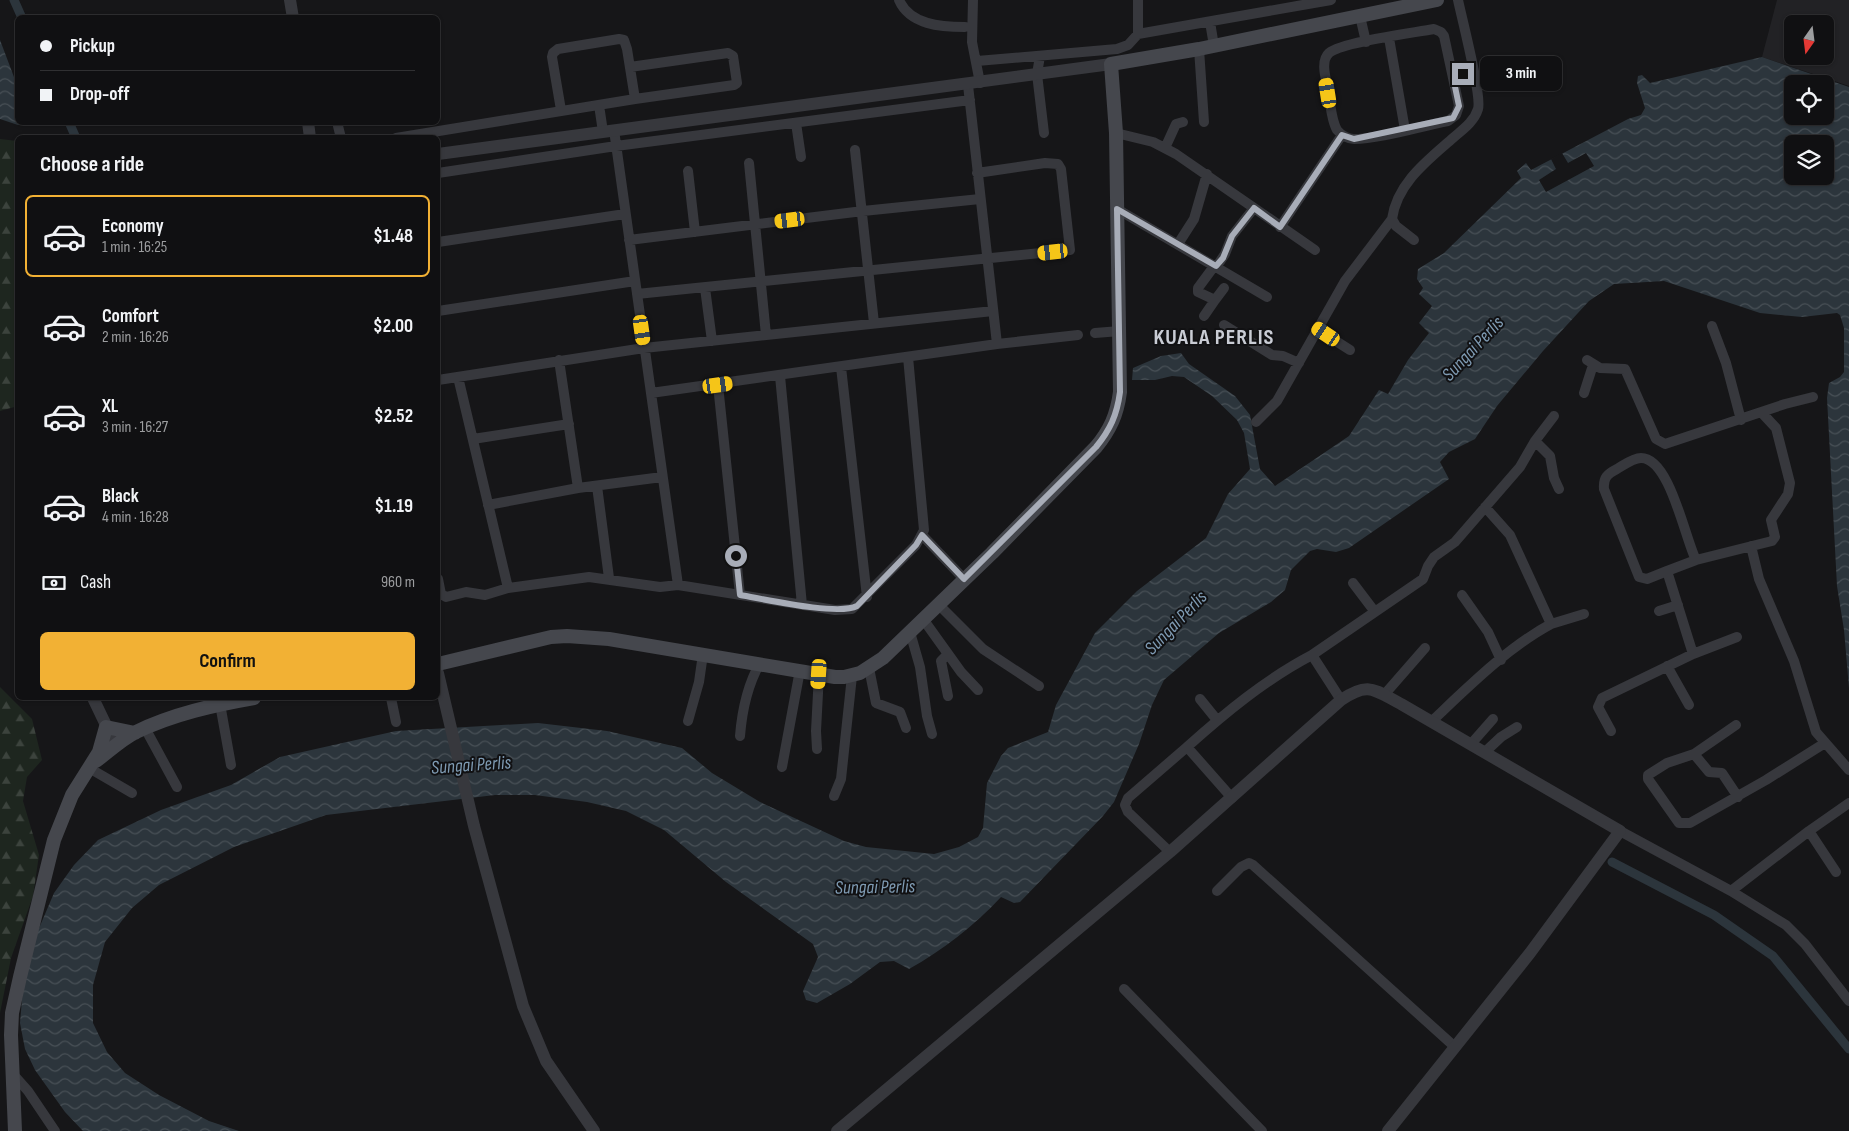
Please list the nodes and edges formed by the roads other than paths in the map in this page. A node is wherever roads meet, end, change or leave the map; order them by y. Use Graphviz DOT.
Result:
graph roads {
  1 [pos="290,0"];
  2 [pos="899,0"];
  3 [pos="973,0"];
  4 [pos="1138,0"];
  5 [pos="1331,0"];
  6 [pos="1437,0"];
  7 [pos="1458,0"];
  8 [pos="292,15"];
  9 [pos="1360,16"];
  10 [pos="1210,22"];
  11 [pos="965,27"];
  12 [pos="1138,34"];
  13 [pos="1389,38"];
  14 [pos="1366,42"];
  15 [pos="1214,46"];
  16 [pos="1199,49"];
  17 [pos="1111,64"];
  18 [pos="1038,65"];
  19 [pos="630,67"];
  20 [pos="1474,72"];
  21 [pos="977,75"];
  22 [pos="1453,77"];
  23 [pos="635,99"];
  24 [pos="970,100"];
  25 [pos="599,105"];
  26 [pos="561,110"];
  27 [pos="768,110"];
  28 [pos="1183,122"];
  29 [pos="1204,122"];
  30 [pos="796,123"];
  31 [pos="770,126"];
  32 [pos="1405,130"];
  33 [pos="608,131"];
  34 [pos="1044,132"];
  35 [pos="1116,133"];
  36 [pos="414,135"];
  37 [pos="1342,135"];
  38 [pos="616,146"];
  39 [pos="1165,148"];
  40 [pos="855,150"];
  41 [pos="440,154"];
  42 [pos="801,157"];
  43 [pos="748,163"];
  44 [pos="688,171"];
  45 [pos="440,174"];
  46 [pos="977,174"];
  47 [pos="1207,174"];
  48 [pos="980,199"];
  49 [pos="1254,208"];
  50 [pos="1117,209"];
  51 [pos="863,210"];
  52 [pos="625,214"];
  53 [pos="1392,219"];
  54 [pos="755,224"];
  55 [pos="1280,227"];
  56 [pos="695,232"];
  57 [pos="629,240"];
  58 [pos="1414,240"];
  59 [pos="440,242"];
  60 [pos="1178,244"];
  61 [pos="1315,250"];
  62 [pos="987,260"];
  63 [pos="1216,266"];
  64 [pos="869,270"];
  65 [pos="635,280"];
  66 [pos="760,282"];
  67 [pos="705,288"];
  68 [pos="1224,288"];
  69 [pos="637,294"];
  70 [pos="1267,297"];
  71 [pos="1215,300"];
  72 [pos="993,311"];
  73 [pos="440,312"];
  74 [pos="1204,316"];
  75 [pos="874,323"];
  76 [pos="1224,325"];
  77 [pos="1712,326"];
  78 [pos="1318,329"];
  79 [pos="1120,331"];
  80 [pos="1095,333"];
  81 [pos="766,335"];
  82 [pos="1078,335"];
  83 [pos="712,341"];
  84 [pos="998,344"];
  85 [pos="644,348"];
  86 [pos="1350,350"];
  87 [pos="908,357"];
  88 [pos="559,360"];
  89 [pos="1299,363"];
  90 [pos="841,367"];
  91 [pos="780,376"];
  92 [pos="458,377"];
  93 [pos="440,380"];
  94 [pos="718,385"];
  95 [pos="1584,392"];
  96 [pos="651,393"];
  97 [pos="1813,397"];
  98 [pos="1762,413"];
  99 [pos="1554,416"];
  100 [pos="1741,420"];
  101 [pos="1256,422"];
  102 [pos="569,424"];
  103 [pos="473,439"];
  104 [pos="1535,441"];
  105 [pos="662,477"];
  106 [pos="597,486"];
  107 [pos="578,488"];
  108 [pos="1559,489"];
  109 [pos="488,505"];
  110 [pos="1485,507"];
  111 [pos="922,535"];
  112 [pos="1751,546"];
  113 [pos="1696,560"];
  114 [pos="1667,571"];
  115 [pos="609,578"];
  116 [pos="964,579"];
  117 [pos="1353,583"];
  118 [pos="678,585"];
  119 [pos="508,588"];
  120 [pos="440,589"];
  121 [pos="740,595"];
  122 [pos="1462,595"];
  123 [pos="867,597"];
  124 [pos="938,604"];
  125 [pos="802,605"];
  126 [pos="1678,605"];
  127 [pos="1659,611"];
  128 [pos="1375,612"];
  129 [pos="1584,614"];
  130 [pos="923,619"];
  131 [pos="1551,624"];
  132 [pos="910,632"];
  133 [pos="1737,637"];
  134 [pos="1425,648"];
  135 [pos="703,654"];
  136 [pos="948,654"];
  137 [pos="1693,654"];
  138 [pos="1312,655"];
  139 [pos="1501,660"];
  140 [pos="760,663"];
  141 [pos="440,664"];
  142 [pos="1667,666"];
  143 [pos="869,668"];
  144 [pos="800,670"];
  145 [pos="819,674"];
  146 [pos="852,676"];
  147 [pos="440,682"];
  148 [pos="1038,686"];
  149 [pos="978,690"];
  150 [pos="1384,695"];
  151 [pos="948,696"];
  152 [pos="1200,698"];
  153 [pos="97,700"];
  154 [pos="243,700"];
  155 [pos="391,700"];
  156 [pos="1341,700"];
  157 [pos="220,704"];
  158 [pos="1689,705"];
  159 [pos="1493,719"];
  160 [pos="1217,720"];
  161 [pos="103,721"];
  162 [pos="688,721"];
  163 [pos="1432,721"];
  164 [pos="396,722"];
  165 [pos="1736,725"];
  166 [pos="1517,727"];
  167 [pos="906,728"];
  168 [pos="140,731"];
  169 [pos="1610,731"];
  170 [pos="932,734"];
  171 [pos="740,736"];
  172 [pos="1825,743"];
  173 [pos="1471,744"];
  174 [pos="116,746"];
  175 [pos="1187,747"];
  176 [pos="818,749"];
  177 [pos="1485,752"];
  178 [pos="1694,754"];
  179 [pos="231,765"];
  180 [pos="91,766"];
  181 [pos="782,768"];
  182 [pos="1849,770"];
  183 [pos="177,787"];
  184 [pos="132,793"];
  185 [pos="834,796"];
  186 [pos="1738,797"];
  187 [pos="1232,798"];
  188 [pos="1849,803"];
  189 [pos="1620,831"];
  190 [pos="1810,831"];
  191 [pos="1170,852"];
  192 [pos="1836,872"];
  193 [pos="1731,890"];
  194 [pos="1217,891"];
  195 [pos="1124,989"];
  196 [pos="1849,1001"];
  197 [pos="1455,1047"];
  198 [pos="12,1072"];
  199 [pos="15,1131"];
  200 [pos="55,1131"];
  201 [pos="594,1131"];
  202 [pos="837,1131"];
  203 [pos="1262,1131"];
  204 [pos="1388,1131"];
  1 -- 8 [label="street"];
  2 -- 11 [label="street"];
  3 -- 21 [label="street"];
  4 -- 12 [label="street"];
  5 -- 10 [label="street"];
  6 -- 9 [label="main road"];
  7 -- 20 [label="street"];
  9 -- 14 [label="street"];
  9 -- 15 [label="main road"];
  10 -- 12 [label="street"];
  10 -- 15 [label="street"];
  12 -- 18 [label="street"];
  13 -- 14 [label="street"];
  13 -- 22 [label="street"];
  13 -- 32 [label="street"];
  14 -- 37 [label="street"];
  15 -- 16 [label="main road"];
  16 -- 17 [label="main road"];
  16 -- 29 [label="street"];
  17 -- 18 [label="street"];
  17 -- 35 [label="main road"];
  18 -- 21 [label="street"];
  18 -- 21 [label="street"];
  18 -- 34 [label="street"];
  19 -- 23 [label="street"];
  19 -- 23 [label="street"];
  19 -- 26 [label="street"];
  20 -- 22 [label="street"];
  20 -- 53 [label="street"];
  21 -- 24 [label="street"];
  21 -- 27 [label="street"];
  22 -- 32 [label="street"];
  23 -- 25 [label="street"];
  24 -- 30 [label="street"];
  24 -- 46 [label="street"];
  25 -- 26 [label="street"];
  25 -- 33 [label="street"];
  26 -- 36 [label="street"];
  27 -- 31 [label="street"];
  27 -- 33 [label="street"];
  28 -- 39 [label="street"];
  30 -- 31 [label="street"];
  30 -- 42 [label="street"];
  31 -- 38 [label="street"];
  32 -- 37 [label="street"];
  33 -- 38 [label="street"];
  33 -- 41 [label="street"];
  35 -- 39 [label="street"];
  35 -- 50 [label="main road"];
  37 -- 55 [label="street"];
  38 -- 45 [label="street"];
  38 -- 52 [label="street"];
  39 -- 47 [label="street"];
  40 -- 51 [label="street"];
  43 -- 54 [label="street"];
  44 -- 56 [label="street"];
  46 -- 48 [label="street"];
  46 -- 62 [label="street"];
  47 -- 49 [label="street"];
  47 -- 60 [label="street"];
  48 -- 51 [label="street"];
  48 -- 62 [label="street"];
  49 -- 55 [label="street"];
  49 -- 63 [label="street"];
  50 -- 60 [label="street"];
  50 -- 79 [label="main road"];
  51 -- 54 [label="street"];
  51 -- 64 [label="street"];
  52 -- 57 [label="street"];
  52 -- 59 [label="street"];
  53 -- 58 [label="street"];
  53 -- 78 [label="street"];
  54 -- 56 [label="street"];
  54 -- 66 [label="street"];
  55 -- 61 [label="street"];
  56 -- 57 [label="street"];
  57 -- 65 [label="street"];
  60 -- 63 [label="street"];
  62 -- 64 [label="street"];
  62 -- 72 [label="street"];
  63 -- 70 [label="street"];
  63 -- 71 [label="street"];
  64 -- 66 [label="street"];
  64 -- 75 [label="street"];
  65 -- 69 [label="street"];
  65 -- 73 [label="street"];
  66 -- 67 [label="street"];
  66 -- 81 [label="street"];
  67 -- 69 [label="street"];
  67 -- 83 [label="street"];
  68 -- 71 [label="street"];
  69 -- 85 [label="street"];
  71 -- 74 [label="street"];
  72 -- 75 [label="street"];
  72 -- 84 [label="street"];
  75 -- 81 [label="street"];
  76 -- 89 [label="street"];
  77 -- 100 [label="street"];
  78 -- 86 [label="street"];
  78 -- 89 [label="street"];
  79 -- 80 [label="street"];
  79 -- 116 [label="main road"];
  81 -- 83 [label="street"];
  82 -- 84 [label="street"];
  83 -- 85 [label="street"];
  84 -- 87 [label="street"];
  85 -- 88 [label="street"];
  85 -- 96 [label="street"];
  87 -- 90 [label="street"];
  87 -- 111 [label="street"];
  88 -- 92 [label="street"];
  88 -- 102 [label="street"];
  89 -- 101 [label="street"];
  90 -- 91 [label="street"];
  90 -- 123 [label="street"];
  91 -- 94 [label="street"];
  91 -- 125 [label="street"];
  92 -- 93 [label="street"];
  92 -- 103 [label="street"];
  94 -- 96 [label="street"];
  94 -- 121 [label="street"];
  95 -- 100 [label="street"];
  96 -- 105 [label="street"];
  97 -- 98 [label="street"];
  98 -- 100 [label="street"];
  98 -- 112 [label="street"];
  99 -- 104 [label="street"];
  102 -- 103 [label="street"];
  102 -- 107 [label="street"];
  103 -- 109 [label="street"];
  104 -- 108 [label="street"];
  104 -- 110 [label="street"];
  105 -- 106 [label="street"];
  105 -- 118 [label="street"];
  106 -- 107 [label="street"];
  106 -- 115 [label="street"];
  107 -- 109 [label="street"];
  109 -- 119 [label="street"];
  110 -- 128 [label="street"];
  110 -- 131 [label="street"];
  111 -- 116 [label="street"];
  111 -- 123 [label="street"];
  112 -- 113 [label="street"];
  112 -- 172 [label="street"];
  113 -- 114 [label="street"];
  113 -- 114 [label="street"];
  114 -- 126 [label="street"];
  115 -- 118 [label="street"];
  115 -- 119 [label="street"];
  116 -- 124 [label="main road"];
  117 -- 128 [label="street"];
  118 -- 121 [label="street"];
  119 -- 120 [label="street"];
  121 -- 125 [label="street"];
  122 -- 139 [label="street"];
  123 -- 125 [label="street"];
  124 -- 130 [label="main road"];
  124 -- 148 [label="street"];
  126 -- 127 [label="street"];
  126 -- 137 [label="street"];
  128 -- 138 [label="street"];
  129 -- 131 [label="street"];
  130 -- 132 [label="main road"];
  130 -- 136 [label="street"];
  131 -- 139 [label="street"];
  132 -- 143 [label="main road"];
  132 -- 170 [label="street"];
  133 -- 137 [label="street"];
  134 -- 150 [label="street"];
  135 -- 140 [label="main road"];
  135 -- 141 [label="main road"];
  135 -- 162 [label="street"];
  136 -- 149 [label="street"];
  136 -- 151 [label="street"];
  137 -- 142 [label="street"];
  138 -- 156 [label="street"];
  138 -- 160 [label="street"];
  139 -- 163 [label="street"];
  140 -- 144 [label="main road"];
  140 -- 171 [label="street"];
  142 -- 158 [label="street"];
  142 -- 169 [label="street"];
  143 -- 146 [label="main road"];
  143 -- 167 [label="street"];
  144 -- 145 [label="main road"];
  144 -- 181 [label="street"];
  145 -- 146 [label="main road"];
  145 -- 176 [label="street"];
  146 -- 185 [label="street"];
  147 -- 201 [label="street"];
  150 -- 156 [label="street"];
  150 -- 163 [label="street"];
  152 -- 160 [label="street"];
  153 -- 161 [label="street"];
  154 -- 157 [label="main road"];
  155 -- 164 [label="street"];
  156 -- 187 [label="street"];
  157 -- 168 [label="main road"];
  157 -- 179 [label="street"];
  159 -- 173 [label="street"];
  160 -- 175 [label="street"];
  161 -- 168 [label="main road"];
  161 -- 174 [label="street"];
  161 -- 180 [label="main road"];
  163 -- 173 [label="street"];
  165 -- 178 [label="street"];
  166 -- 177 [label="street"];
  168 -- 174 [label="main road"];
  168 -- 183 [label="street"];
  172 -- 182 [label="street"];
  172 -- 186 [label="street"];
  173 -- 177 [label="street"];
  174 -- 180 [label="main road"];
  175 -- 187 [label="street"];
  175 -- 191 [label="street"];
  177 -- 189 [label="street"];
  178 -- 186 [label="street"];
  178 -- 186 [label="street"];
  180 -- 184 [label="street"];
  180 -- 198 [label="main road"];
  187 -- 191 [label="street"];
  188 -- 190 [label="street"];
  189 -- 193 [label="street"];
  189 -- 197 [label="street"];
  190 -- 192 [label="street"];
  190 -- 193 [label="street"];
  191 -- 202 [label="street"];
  193 -- 196 [label="street"];
  194 -- 197 [label="street"];
  195 -- 203 [label="street"];
  197 -- 204 [label="street"];
  198 -- 199 [label="main road"];
  198 -- 200 [label="street"];
}
